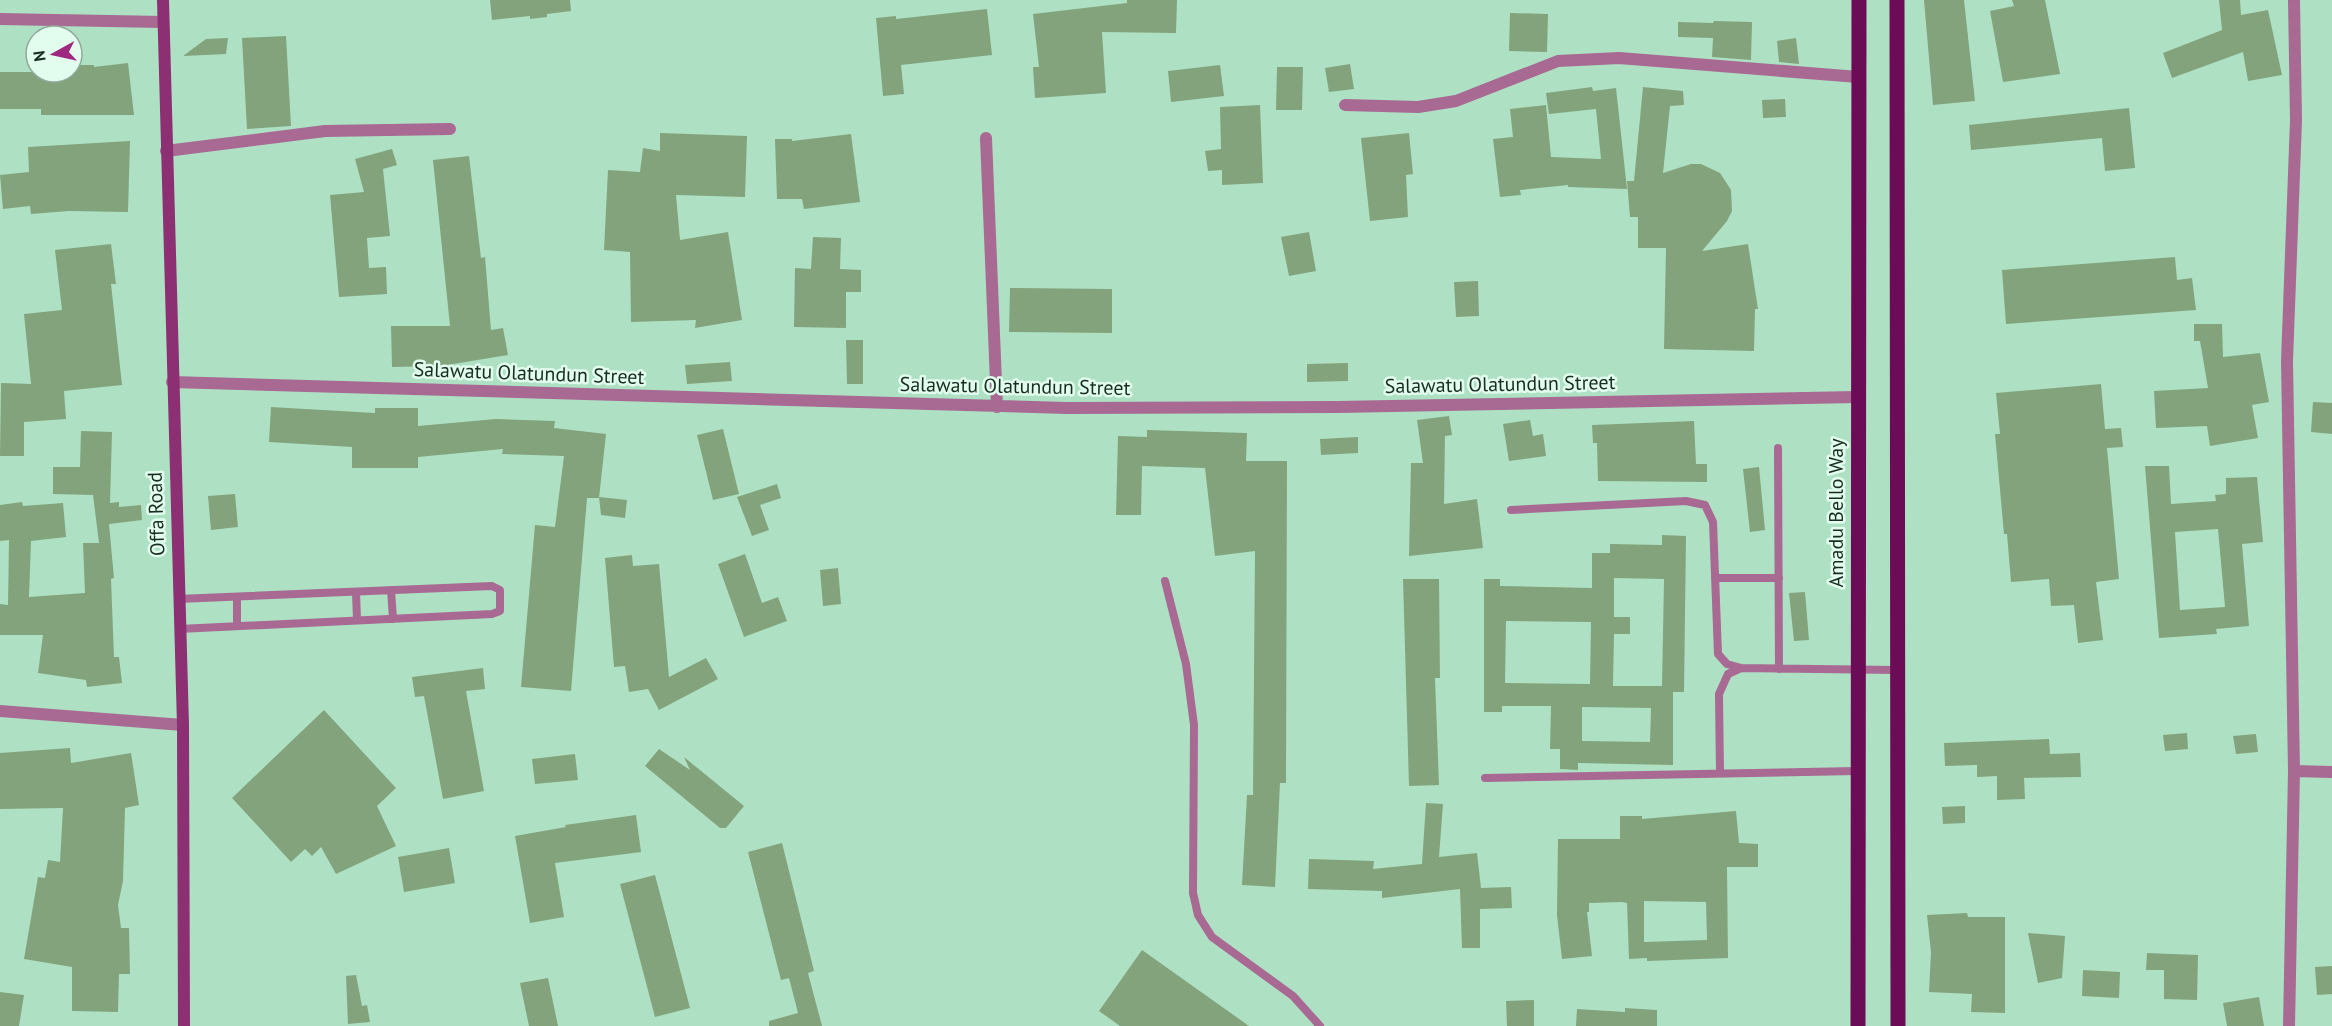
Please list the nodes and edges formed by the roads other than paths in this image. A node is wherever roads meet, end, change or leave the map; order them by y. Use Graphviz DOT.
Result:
graph roads {
  1 [pos="163,0"];
  2 [pos="1859,0"];
  3 [pos="1897,0"];
  4 [pos="2294,0"];
  5 [pos="0,18"];
  6 [pos="164,22"];
  7 [pos="1858,77"];
  8 [pos="1345,105"];
  9 [pos="450,129"];
  10 [pos="986,138"];
  11 [pos="166,151"];
  12 [pos="172,382"];
  13 [pos="1857,397"];
  14 [pos="996,407"];
  15 [pos="1778,448"];
  16 [pos="1511,510"];
  17 [pos="1715,578"];
  18 [pos="1779,578"];
  19 [pos="1165,581"];
  20 [pos="391,590"];
  21 [pos="356,592"];
  22 [pos="237,597"];
  23 [pos="178,599"];
  24 [pos="393,619"];
  25 [pos="357,620"];
  26 [pos="237,626"];
  27 [pos="180,629"];
  28 [pos="1741,668"];
  29 [pos="1779,669"];
  30 [pos="1896,670"];
  31 [pos="1857,671"];
  32 [pos="0,711"];
  33 [pos="183,725"];
  34 [pos="1857,771"];
  35 [pos="2294,771"];
  36 [pos="2332,772"];
  37 [pos="1720,773"];
  38 [pos="1485,778"];
  39 [pos="184,1026"];
  40 [pos="1320,1026"];
  41 [pos="1858,1026"];
  42 [pos="1898,1026"];
  43 [pos="2289,1026"];
  1 -- 6 [label="street, Offa Road"];
  2 -- 7 [label="main road, Amadu Bello Way"];
  3 -- 30 [label="main road"];
  4 -- 35 [label="street"];
  5 -- 6 [label="street"];
  6 -- 11 [label="street, Offa Road"];
  7 -- 8 [label="street"];
  7 -- 13 [label="main road, Amadu Bello Way"];
  9 -- 11 [label="street"];
  10 -- 14 [label="street"];
  11 -- 12 [label="street, Offa Road"];
  12 -- 14 [label="street, Salawatu Olatundun Street"];
  12 -- 23 [label="street, Offa Road"];
  13 -- 14 [label="street, Salawatu Olatundun Street"];
  13 -- 31 [label="main road, Amadu Bello Way"];
  15 -- 18 [label="lane"];
  16 -- 17 [label="lane"];
  17 -- 18 [label="lane"];
  17 -- 28 [label="lane"];
  18 -- 29 [label="lane"];
  19 -- 40 [label="lane"];
  20 -- 21 [label="lane"];
  20 -- 24 [label="lane"];
  20 -- 24 [label="lane"];
  21 -- 22 [label="lane"];
  21 -- 25 [label="lane"];
  22 -- 23 [label="lane"];
  22 -- 26 [label="lane"];
  23 -- 27 [label="street, Offa Road"];
  24 -- 25 [label="lane"];
  25 -- 26 [label="lane"];
  26 -- 27 [label="lane"];
  27 -- 33 [label="street, Offa Road"];
  28 -- 29 [label="lane"];
  28 -- 37 [label="lane"];
  29 -- 31 [label="lane"];
  30 -- 31 [label="lane"];
  30 -- 42 [label="main road"];
  31 -- 34 [label="main road, Amadu Bello Way"];
  32 -- 33 [label="street"];
  33 -- 39 [label="street, Offa Road"];
  34 -- 37 [label="lane"];
  34 -- 41 [label="main road, Amadu Bello Way"];
  35 -- 36 [label="street"];
  35 -- 43 [label="street"];
  37 -- 38 [label="lane"];
}
